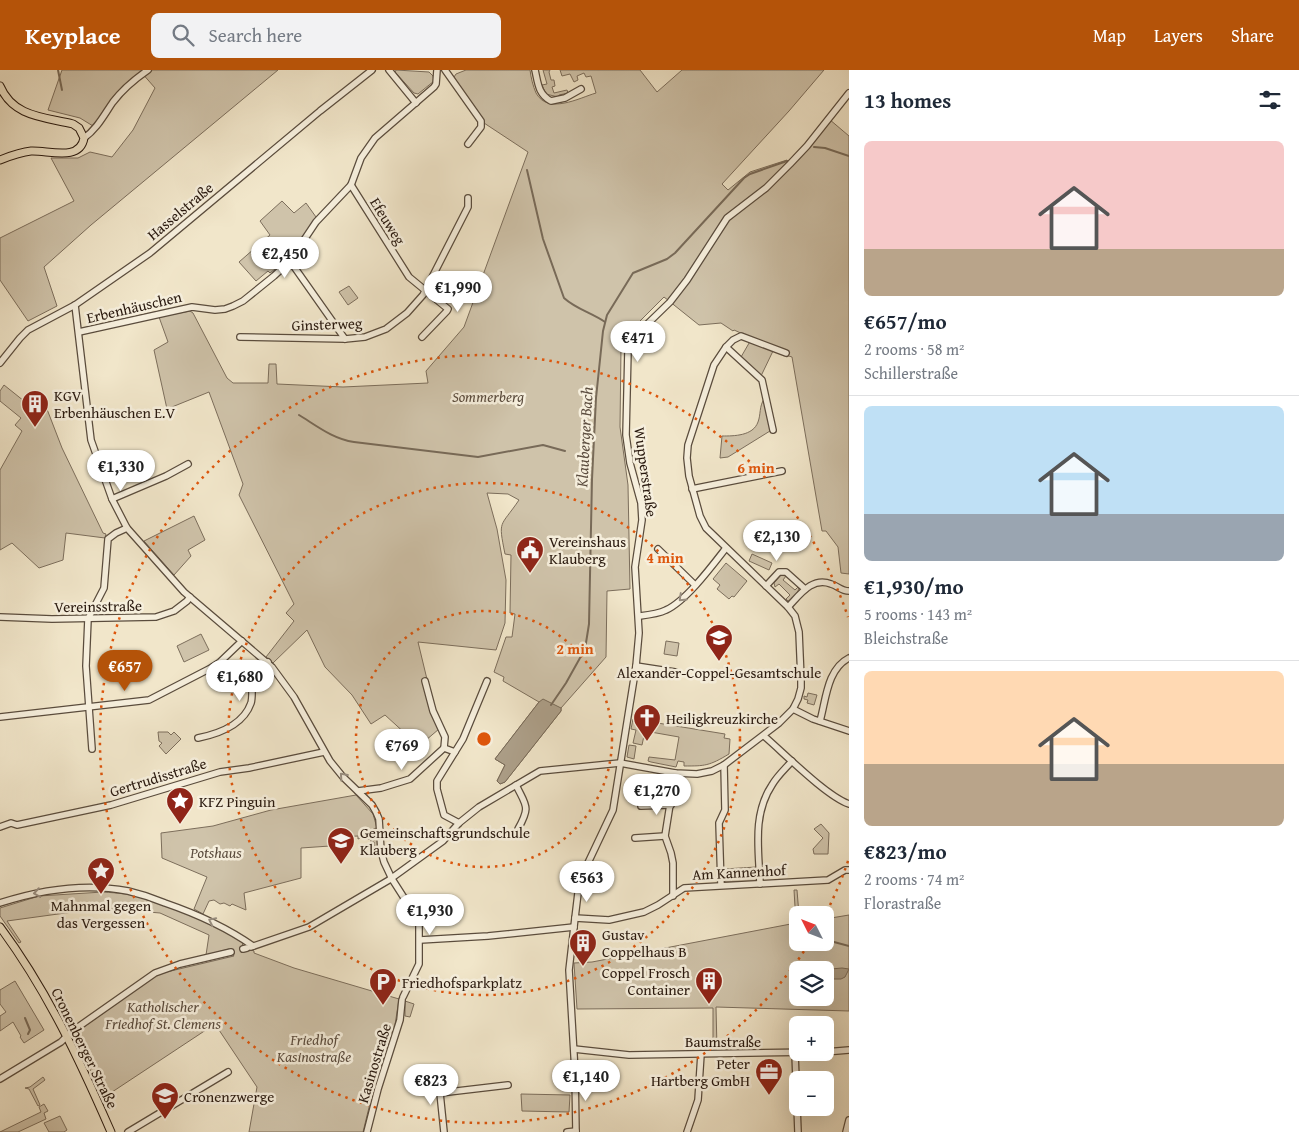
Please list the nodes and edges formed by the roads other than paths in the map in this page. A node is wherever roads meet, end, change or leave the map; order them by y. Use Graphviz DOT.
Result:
graph roads {
  1 [pos="148,70"];
  2 [pos="372,70"];
  3 [pos="389,70"];
  4 [pos="437,70"];
  5 [pos="445,70"];
  6 [pos="535,70"];
  7 [pos="0,86"];
  8 [pos="582,89"];
  9 [pos="849,93"];
  10 [pos="416,103"];
  11 [pos="84,138"];
  12 [pos="468,144"];
  13 [pos="0,160"];
  14 [pos="351,184"];
  15 [pos="468,198"];
  16 [pos="290,261"];
  17 [pos="426,290"];
  18 [pos="75,305"];
  19 [pos="79,332"];
  20 [pos="240,337"];
  21 [pos="422,337"];
  22 [pos="345,339"];
  23 [pos="726,347"];
  24 [pos="786,354"];
  25 [pos="0,363"];
  26 [pos="773,430"];
  27 [pos="188,464"];
  28 [pos="782,471"];
  29 [pos="692,489"];
  30 [pos="112,499"];
  31 [pos="127,528"];
  32 [pos="726,548"];
  33 [pos="658,549"];
  34 [pos="695,585"];
  35 [pos="766,586"];
  36 [pos="805,589"];
  37 [pos="849,591"];
  38 [pos="190,597"];
  39 [pos="788,607"];
  40 [pos="639,616"];
  41 [pos="0,617"];
  42 [pos="88,619"];
  43 [pos="242,641"];
  44 [pos="849,658"];
  45 [pos="270,664"];
  46 [pos="636,666"];
  47 [pos="675,672"];
  48 [pos="487,680"];
  49 [pos="425,681"];
  50 [pos="89,706"];
  51 [pos="793,709"];
  52 [pos="0,717"];
  53 [pos="820,721"];
  54 [pos="849,731"];
  55 [pos="764,736"];
  56 [pos="198,738"];
  57 [pos="444,748"];
  58 [pos="92,749"];
  59 [pos="324,752"];
  60 [pos="455,752"];
  61 [pos="792,761"];
  62 [pos="620,763"];
  63 [pos="724,766"];
  64 [pos="676,773"];
  65 [pos="516,785"];
  66 [pos="358,791"];
  67 [pos="671,804"];
  68 [pos="849,804"];
  69 [pos="641,806"];
  70 [pos="459,823"];
  71 [pos="0,827"];
  72 [pos="518,829"];
  73 [pos="666,836"];
  74 [pos="635,838"];
  75 [pos="849,870"];
  76 [pos="392,879"];
  77 [pos="760,884"];
  78 [pos="721,885"];
  79 [pos="673,896"];
  80 [pos="0,903"];
  81 [pos="575,918"];
  82 [pos="0,927"];
  83 [pos="574,927"];
  84 [pos="420,940"];
  85 [pos="231,952"];
  86 [pos="68,1036"];
  87 [pos="574,1049"];
  88 [pos="849,1050"];
  89 [pos="834,1051"];
  90 [pos="789,1053"];
  91 [pos="701,1054"];
  92 [pos="795,1061"];
  93 [pos="228,1072"];
  94 [pos="0,1079"];
  95 [pos="443,1080"];
  96 [pos="508,1085"];
  97 [pos="433,1092"];
  98 [pos="440,1092"];
  99 [pos="849,1120"];
  100 [pos="111,1132"];
  101 [pos="128,1132"];
  102 [pos="367,1132"];
  103 [pos="444,1132"];
  104 [pos="567,1132"];
  105 [pos="576,1132"];
  106 [pos="687,1132"];
  107 [pos="798,1132"];
  108 [pos="846,1132"];
  1 -- 11 [label="street"];
  2 -- 18 [label="street, Hasselstraße"];
  3 -- 10 [label="street"];
  4 -- 10 [label="street, Erbenhäuschen"];
  5 -- 12 [label="street"];
  6 -- 8 [label="street"];
  7 -- 11 [label="main road"];
  9 -- 40 [label="street, Wupperstraße"];
  10 -- 14 [label="street, Erbenhäuschen"];
  11 -- 13 [label="main road"];
  14 -- 16 [label="street, Erbenhäuschen"];
  14 -- 17 [label="street, Efeuweg"];
  15 -- 17 [label="street, Ginsterweg"];
  16 -- 19 [label="street, Erbenhäuschen"];
  16 -- 22 [label="street"];
  17 -- 21 [label="street"];
  17 -- 22 [label="street, Ginsterweg"];
  18 -- 19 [label="street, Kasinostraße"];
  18 -- 25 [label="street, Hasselstraße"];
  19 -- 30 [label="street, Kasinostraße"];
  20 -- 22 [label="street, Ginsterweg"];
  23 -- 24 [label="street"];
  23 -- 26 [label="street"];
  23 -- 29 [label="street"];
  27 -- 30 [label="street"];
  28 -- 29 [label="street"];
  29 -- 32 [label="street"];
  30 -- 31 [label="street, Kasinostraße"];
  31 -- 38 [label="street, Kasinostraße"];
  31 -- 42 [label="street"];
  32 -- 34 [label="street"];
  32 -- 35 [label="street"];
  33 -- 34 [label="street"];
  34 -- 40 [label="street, one-way"];
  35 -- 36 [label="street"];
  35 -- 39 [label="street"];
  36 -- 37 [label="street"];
  36 -- 39 [label="street"];
  38 -- 42 [label="street, Vereinsstraße"];
  38 -- 43 [label="street, Kasinostraße"];
  39 -- 51 [label="street"];
  40 -- 46 [label="street, Wupperstraße"];
  41 -- 42 [label="street, Vereinsstraße"];
  42 -- 50 [label="street"];
  43 -- 45 [label="street, Kasinostraße"];
  43 -- 50 [label="street"];
  44 -- 53 [label="street"];
  45 -- 56 [label="street"];
  45 -- 59 [label="street, Kasinostraße"];
  46 -- 47 [label="street"];
  46 -- 62 [label="street, Wupperstraße"];
  48 -- 60 [label="street"];
  49 -- 57 [label="street"];
  50 -- 52 [label="street"];
  50 -- 58 [label="street"];
  51 -- 53 [label="street"];
  51 -- 55 [label="street"];
  53 -- 54 [label="street"];
  55 -- 61 [label="street"];
  55 -- 63 [label="street"];
  57 -- 60 [label="street"];
  57 -- 66 [label="street"];
  66 -- 59 [label="street, Kasinostraße, one-way"];
  59 -- 71 [label="street, Gertrudisstraße"];
  60 -- 70 [label="street"];
  61 -- 68 [label="street"];
  61 -- 77 [label="street"];
  62 -- 64 [label="street"];
  62 -- 65 [label="street"];
  62 -- 81 [label="street, Wupperstraße"];
  63 -- 64 [label="street"];
  63 -- 78 [label="street"];
  64 -- 67 [label="street"];
  65 -- 70 [label="street"];
  65 -- 72 [label="street"];
  66 -- 76 [label="street, Kasinostraße"];
  67 -- 69 [label="street"];
  67 -- 73 [label="street"];
  70 -- 76 [label="street"];
  73 -- 74 [label="street"];
  73 -- 79 [label="street"];
  75 -- 77 [label="street, Am Kannenhof"];
  76 -- 80 [label="street, one-way"];
  76 -- 84 [label="street, Kasinostraße"];
  77 -- 78 [label="street, Am Kannenhof"];
  78 -- 79 [label="street, Am Kannenhof"];
  79 -- 81 [label="street, Am Kannenhof"];
  81 -- 83 [label="street, Wupperstraße"];
  82 -- 86 [label="main road, Cronenberger Straße"];
  83 -- 84 [label="street"];
  83 -- 87 [label="street, Wupperstraße"];
  84 -- 102 [label="street, Kasinostraße"];
  85 -- 86 [label="street"];
  86 -- 94 [label="street"];
  86 -- 100 [label="main road, Cronenberger Straße"];
  87 -- 91 [label="street, Baumstraße"];
  87 -- 105 [label="street, Wupperstraße"];
  88 -- 89 [label="street"];
  90 -- 91 [label="street, Baumstraße"];
  91 -- 106 [label="street"];
  92 -- 107 [label="street"];
  93 -- 101 [label="street"];
  95 -- 98 [label="street"];
  96 -- 98 [label="street"];
  97 -- 98 [label="street"];
  98 -- 103 [label="street"];
  99 -- 108 [label="street"];
  104 -- 105 [label="street"];
}
